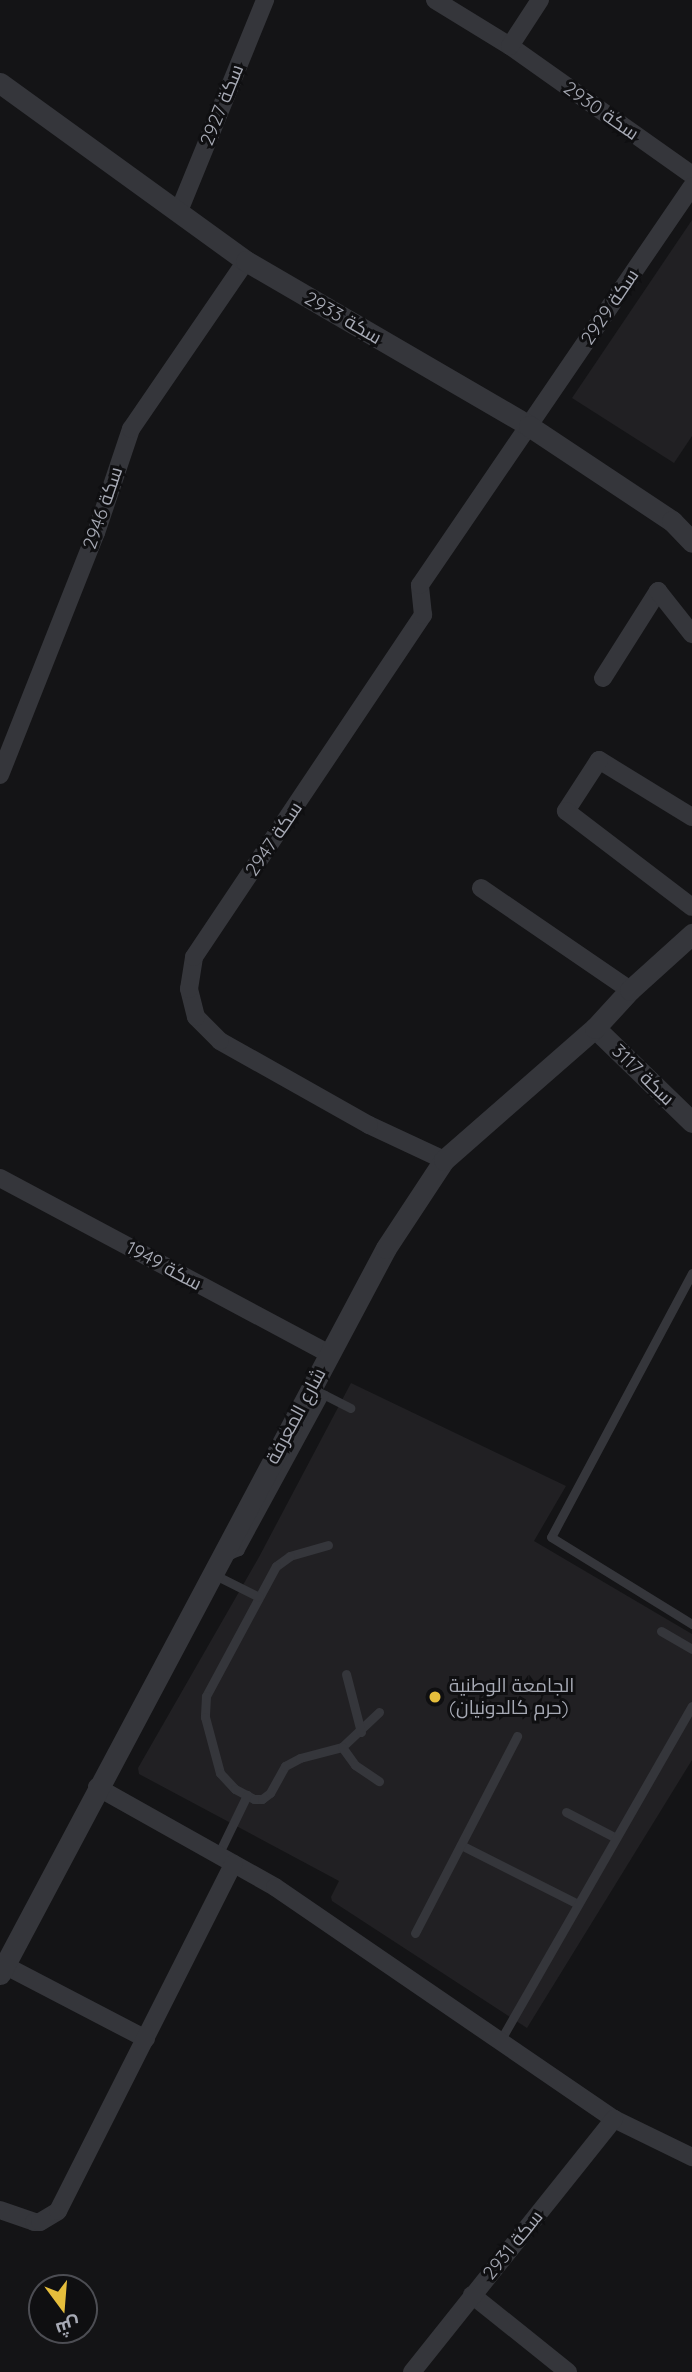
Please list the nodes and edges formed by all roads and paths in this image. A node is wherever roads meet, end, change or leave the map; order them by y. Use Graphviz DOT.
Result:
graph roads {
  1 [pos="265,0"];
  2 [pos="435,0"];
  3 [pos="540,0"];
  4 [pos="510,46"];
  5 [pos="0,83"];
  6 [pos="692,175"];
  7 [pos="692,187"];
  8 [pos="179,211"];
  9 [pos="246,261"];
  10 [pos="528,426"];
  11 [pos="692,542"];
  12 [pos="692,634"];
  13 [pos="603,678"];
  14 [pos="0,775"];
  15 [pos="692,817"];
  16 [pos="481,888"];
  17 [pos="692,907"];
  18 [pos="692,934"];
  19 [pos="629,990"];
  20 [pos="595,1028"];
  21 [pos="692,1122"];
  22 [pos="444,1160"];
  23 [pos="0,1178"];
  24 [pos="692,1273"];
  25 [pos="329,1354"];
  26 [pos="318,1391"];
  27 [pos="350,1408"];
  28 [pos="328,1545"];
  29 [pos="211,1573"];
  30 [pos="259,1597"];
  31 [pos="692,1624"];
  32 [pos="661,1631"];
  33 [pos="692,1649"];
  34 [pos="345,1674"];
  35 [pos="692,1706"];
  36 [pos="379,1712"];
  37 [pos="361,1732"];
  38 [pos="517,1736"];
  39 [pos="342,1747"];
  40 [pos="379,1781"];
  41 [pos="97,1787"];
  42 [pos="247,1795"];
  43 [pos="566,1812"];
  44 [pos="616,1838"];
  45 [pos="461,1844"];
  46 [pos="226,1859"];
  47 [pos="578,1904"];
  48 [pos="415,1933"];
  49 [pos="2,1970"];
  50 [pos="146,2039"];
  51 [pos="500,2041"];
  52 [pos="614,2119"];
  53 [pos="692,2157"];
  54 [pos="0,2210"];
  55 [pos="472,2295"];
  56 [pos="412,2372"];
  57 [pos="568,2372"];
  1 -- 8 [label="street, سكة 2927"];
  2 -- 4 [label="street, سكة 2930"];
  3 -- 4 [label="street"];
  4 -- 6 [label="street, سكة 2930"];
  5 -- 8 [label="street, سكة 2933"];
  7 -- 10 [label="street, سكة 2929"];
  8 -- 9 [label="street, سكة 2933"];
  9 -- 10 [label="street, سكة 2933"];
  9 -- 14 [label="street, سكة 2946"];
  10 -- 11 [label="street, سكة 2933"];
  10 -- 22 [label="street, سكة 2947"];
  12 -- 13 [label="street"];
  15 -- 17 [label="street"];
  16 -- 19 [label="street"];
  18 -- 19 [label="street, شارع المعرفة"];
  19 -- 20 [label="street, شارع المعرفة"];
  20 -- 21 [label="street, سكة 3117"];
  20 -- 22 [label="street, شارع المعرفة"];
  22 -- 25 [label="street, شارع المعرفة"];
  23 -- 25 [label="street, سكة 1949"];
  24 -- 31 [label="lane"];
  25 -- 26 [label="street, شارع المعرفة"];
  26 -- 27 [label="lane"];
  26 -- 29 [label="street, شارع المعرفة"];
  28 -- 30 [label="lane"];
  29 -- 30 [label="lane"];
  29 -- 41 [label="street, شارع المعرفة"];
  30 -- 42 [label="lane"];
  32 -- 33 [label="lane"];
  34 -- 37 [label="lane"];
  35 -- 44 [label="lane"];
  36 -- 37 [label="lane"];
  37 -- 39 [label="lane"];
  38 -- 45 [label="lane"];
  39 -- 40 [label="lane"];
  39 -- 42 [label="lane"];
  41 -- 46 [label="street"];
  41 -- 49 [label="street, شارع المعرفة"];
  42 -- 46 [label="lane"];
  43 -- 44 [label="lane"];
  44 -- 47 [label="lane"];
  45 -- 47 [label="lane"];
  45 -- 48 [label="lane"];
  46 -- 50 [label="street"];
  46 -- 51 [label="street"];
  47 -- 51 [label="lane"];
  49 -- 50 [label="street"];
  50 -- 54 [label="street"];
  51 -- 52 [label="street"];
  52 -- 53 [label="street"];
  52 -- 55 [label="street, سكة 2931"];
  55 -- 56 [label="street, سكة 2931"];
  55 -- 57 [label="street"];
}
